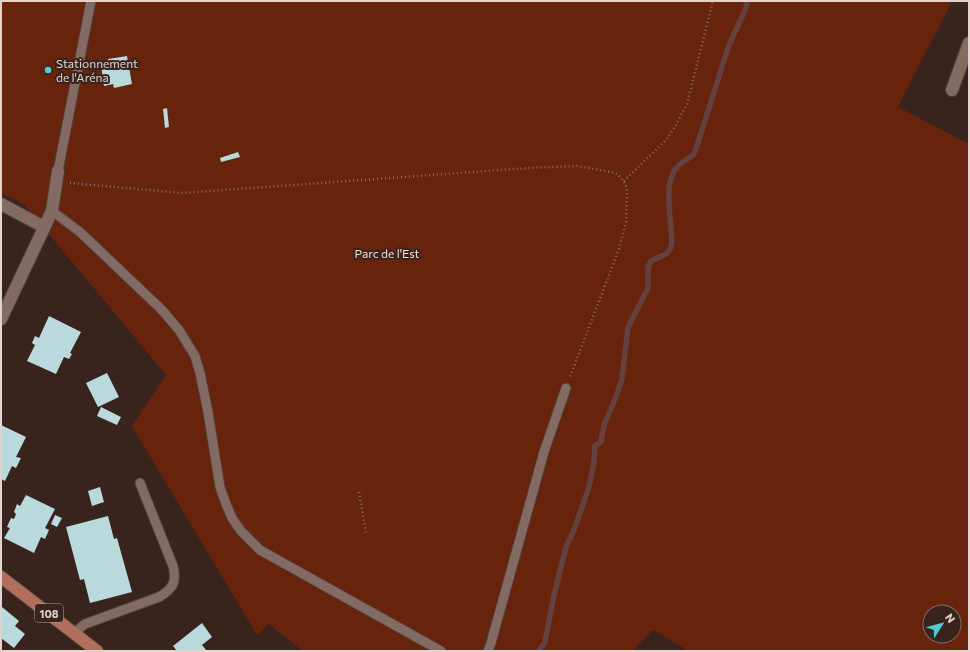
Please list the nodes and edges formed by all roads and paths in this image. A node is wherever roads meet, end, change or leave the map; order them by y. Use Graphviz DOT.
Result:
graph roads {
  1 [pos="91,1"];
  2 [pos="713,1"];
  3 [pos="969,43"];
  4 [pos="952,90"];
  5 [pos="57,176"];
  6 [pos="624,181"];
  7 [pos="1,204"];
  8 [pos="52,210"];
  9 [pos="44,227"];
  10 [pos="1,319"];
  11 [pos="566,388"];
  12 [pos="140,483"];
  13 [pos="359,492"];
  14 [pos="366,533"];
  15 [pos="1,577"];
  16 [pos="74,633"];
  17 [pos="97,651"];
  18 [pos="441,651"];
  19 [pos="488,651"];
  1 -- 5 [label="lane"];
  2 -- 6 [label="path"];
  3 -- 4 [label="street"];
  5 -- 6 [label="path"];
  5 -- 8 [label="street"];
  6 -- 11 [label="path"];
  7 -- 9 [label="street"];
  8 -- 9 [label="street"];
  8 -- 18 [label="lane"];
  9 -- 10 [label="street"];
  11 -- 19 [label="lane"];
  12 -- 16 [label="lane"];
  13 -- 14 [label="path"];
  15 -- 16 [label="main road, 108"];
  16 -- 17 [label="main road, 108"];
}
